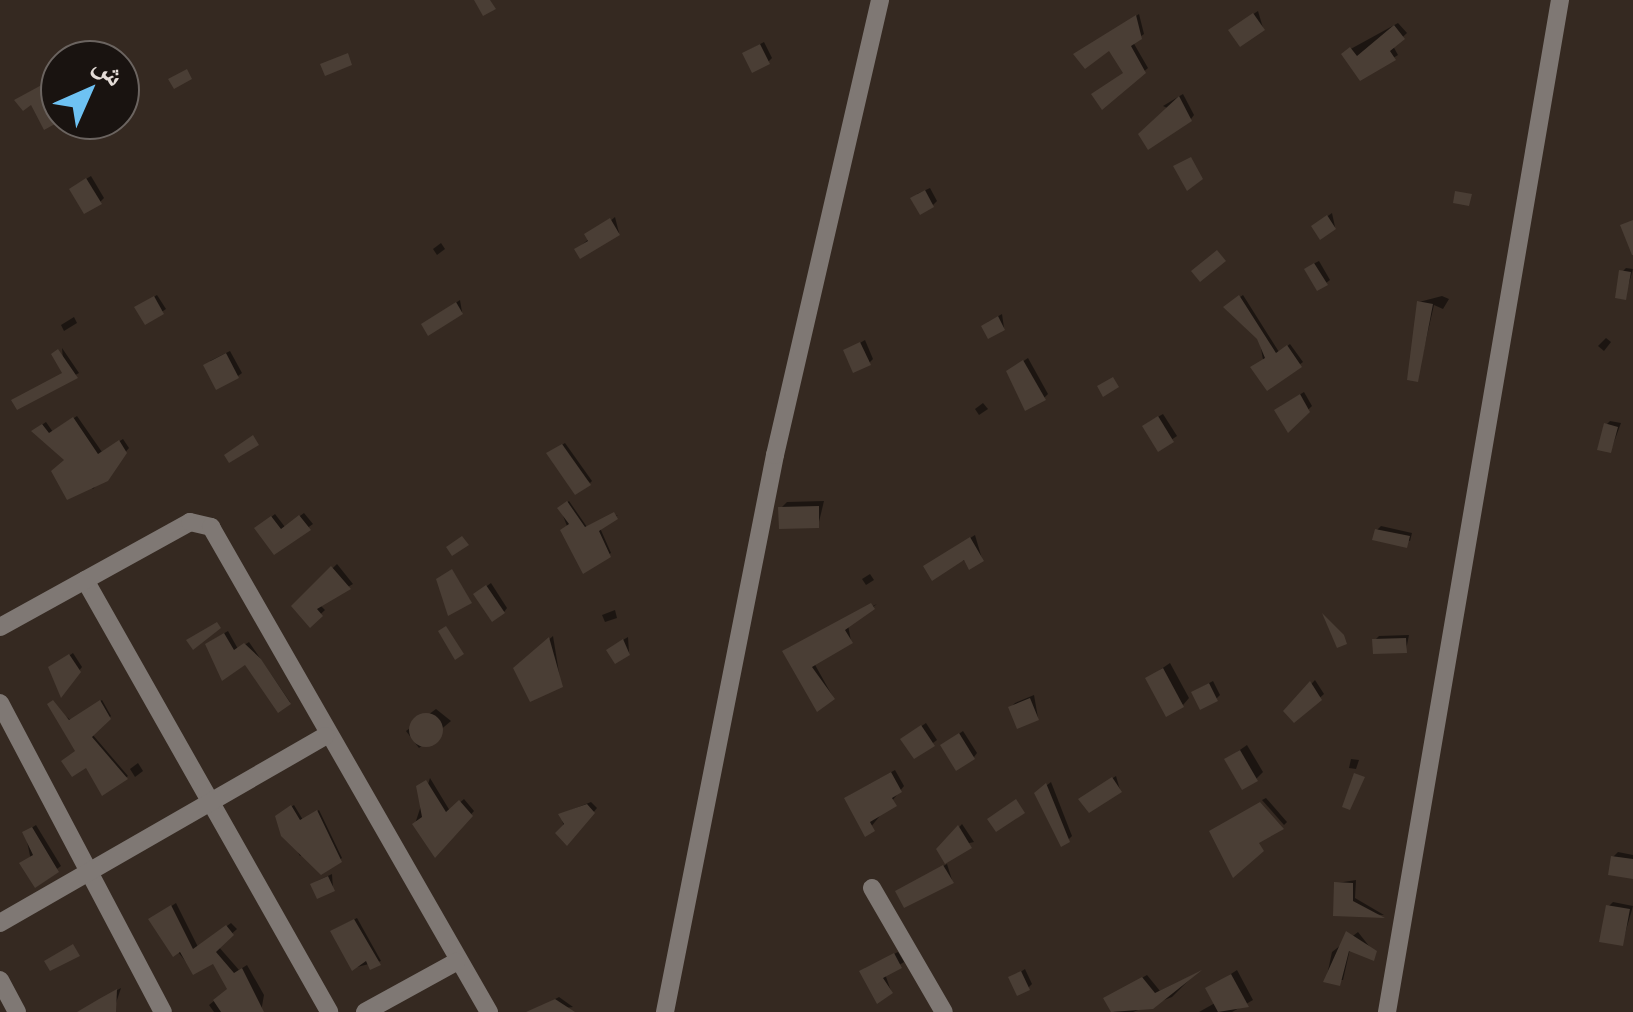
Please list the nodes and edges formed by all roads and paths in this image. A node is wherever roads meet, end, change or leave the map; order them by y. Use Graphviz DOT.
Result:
graph roads {
  1 [pos="880,0"];
  2 [pos="1560,0"];
  3 [pos="85,580"];
  4 [pos="0,627"];
  5 [pos="0,703"];
  6 [pos="326,736"];
  7 [pos="209,803"];
  8 [pos="85,874"];
  9 [pos="872,888"];
  10 [pos="0,923"];
  11 [pos="456,962"];
  12 [pos="0,980"];
  13 [pos="17,1012"];
  14 [pos="163,1012"];
  15 [pos="329,1012"];
  16 [pos="365,1012"];
  17 [pos="489,1012"];
  18 [pos="665,1012"];
  19 [pos="944,1012"];
  20 [pos="1387,1012"];
  1 -- 18 [label="street"];
  2 -- 20 [label="street"];
  3 -- 4 [label="street"];
  3 -- 6 [label="street"];
  3 -- 7 [label="street"];
  5 -- 8 [label="street"];
  6 -- 7 [label="street"];
  6 -- 11 [label="street"];
  7 -- 8 [label="street"];
  7 -- 15 [label="street"];
  8 -- 10 [label="street"];
  8 -- 14 [label="street"];
  9 -- 19 [label="street"];
  11 -- 16 [label="street"];
  11 -- 17 [label="street"];
  12 -- 13 [label="street"];
}
